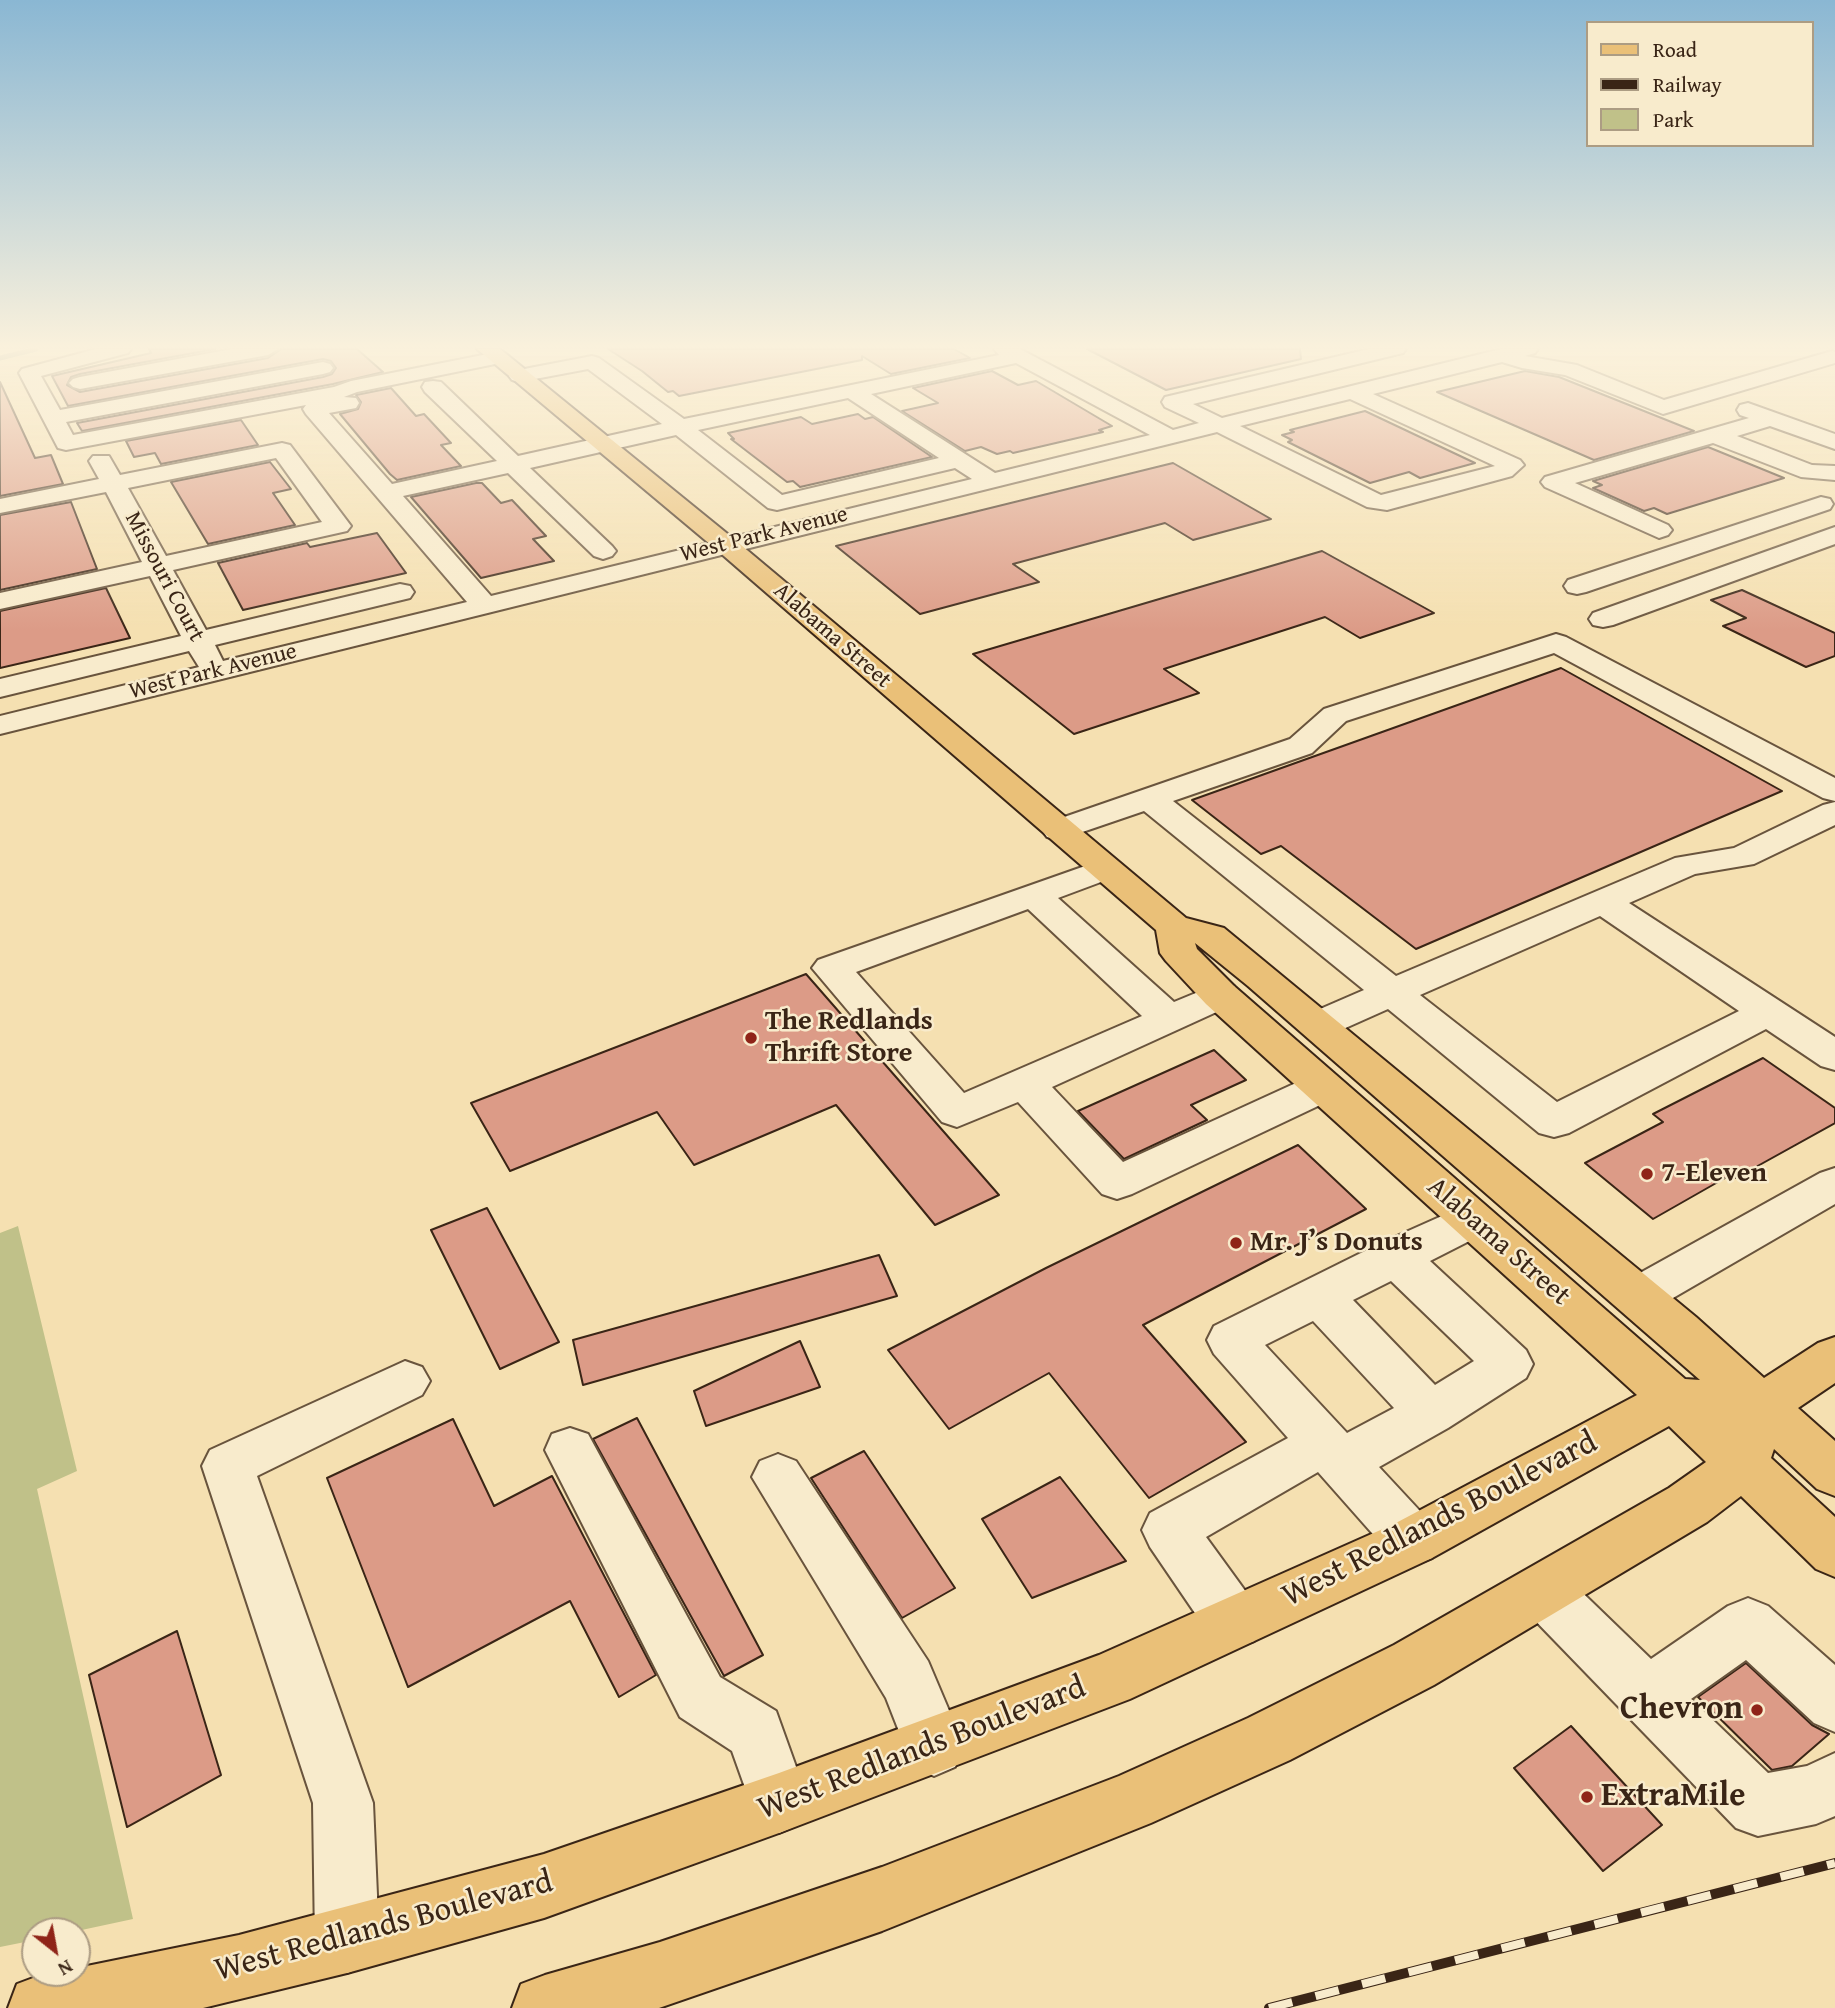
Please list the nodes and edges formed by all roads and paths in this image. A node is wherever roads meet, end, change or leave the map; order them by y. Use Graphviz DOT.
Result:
graph roads {
  1 [pos="277,443"];
  2 [pos="343,443"];
  3 [pos="491,443"];
  4 [pos="600,443"];
  5 [pos="613,443"];
  6 [pos="700,443"];
  7 [pos="932,443"];
  8 [pos="1146,443"];
  9 [pos="1254,443"];
  10 [pos="1464,443"];
  11 [pos="1688,443"];
  12 [pos="1733,443"];
  13 [pos="603,445"];
  14 [pos="282,450"];
  15 [pos="97,454"];
  16 [pos="959,460"];
  17 [pos="513,465"];
  18 [pos="1835,473"];
  19 [pos="989,480"];
  20 [pos="113,483"];
  21 [pos="386,492"];
  22 [pos="1830,501"];
  23 [pos="0,506"];
  24 [pos="1659,530"];
  25 [pos="1835,535"];
  26 [pos="726,545"];
  27 [pos="603,551"];
  28 [pos="1647,562"];
  29 [pos="157,565"];
  30 [pos="1696,585"];
  31 [pos="1577,586"];
  32 [pos="400,592"];
  33 [pos="0,601"];
  34 [pos="484,604"];
  35 [pos="1603,619"];
  36 [pos="197,640"];
  37 [pos="215,672"];
  38 [pos="0,688"];
  39 [pos="0,725"];
  40 [pos="1835,791"];
  41 [pos="1148,798"];
  42 [pos="1835,812"];
  43 [pos="1059,830"];
  44 [pos="1105,869"];
  45 [pos="1032,894"];
  46 [pos="1602,901"];
  47 [pos="1173,926"];
  48 [pos="1392,992"];
  49 [pos="1220,995"];
  50 [pos="1768,1012"];
  51 [pos="1169,1019"];
  52 [pos="1318,1025"];
  53 [pos="1835,1056"];
  54 [pos="1323,1087"];
  55 [pos="1036,1096"];
  56 [pos="1835,1184"];
  57 [pos="1471,1220"];
  58 [pos="1395,1256"];
  59 [pos="1318,1295"];
  60 [pos="1638,1296"];
  61 [pos="1835,1357"];
  62 [pos="405,1381"];
  63 [pos="1674,1399"];
  64 [pos="1763,1405"];
  65 [pos="1430,1413"];
  66 [pos="570,1450"];
  67 [pos="1332,1452"];
  68 [pos="1744,1465"];
  69 [pos="1835,1473"];
  70 [pos="778,1478"];
  71 [pos="1413,1541"];
  72 [pos="1835,1552"];
  73 [pos="1543,1591"];
  74 [pos="1234,1622"];
  75 [pos="1648,1695"];
  76 [pos="1835,1703"];
  77 [pos="934,1746"];
  78 [pos="1835,1783"];
  79 [pos="779,1803"];
  80 [pos="347,1941"];
  81 [pos="164,1996"];
  82 [pos="43,2008"];
  83 [pos="545,2008"];
  1 -- 14 [label="street"];
  2 -- 21 [label="street"];
  3 -- 17 [label="street"];
  4 -- 13 [label="main road, Alabama Street"];
  5 -- 13 [label="street"];
  6 -- 16 [label="street"];
  7 -- 16 [label="street"];
  8 -- 19 [label="street, West Park Avenue"];
  9 -- 10 [label="street"];
  11 -- 24 [label="street"];
  12 -- 18 [label="street"];
  13 -- 17 [label="street"];
  13 -- 26 [label="main road, Alabama Street"];
  14 -- 20 [label="street"];
  14 -- 29 [label="street"];
  15 -- 20 [label="street, Missouri Court"];
  16 -- 19 [label="street"];
  17 -- 21 [label="street"];
  17 -- 27 [label="street"];
  19 -- 26 [label="street, West Park Avenue"];
  20 -- 23 [label="street"];
  20 -- 29 [label="street, Missouri Court"];
  21 -- 34 [label="street"];
  22 -- 28 [label="street"];
  25 -- 30 [label="street"];
  26 -- 34 [label="street, West Park Avenue"];
  26 -- 43 [label="main road, Alabama Street"];
  28 -- 30 [label="street"];
  28 -- 31 [label="street"];
  29 -- 33 [label="street"];
  29 -- 36 [label="street, Missouri Court"];
  30 -- 35 [label="street"];
  32 -- 36 [label="street"];
  34 -- 37 [label="street, West Park Avenue"];
  36 -- 37 [label="street, Missouri Court"];
  36 -- 38 [label="street"];
  37 -- 39 [label="street, West Park Avenue"];
  40 -- 41 [label="street"];
  41 -- 43 [label="street"];
  41 -- 48 [label="street"];
  42 -- 46 [label="street"];
  43 -- 44 [label="main road, Alabama Street"];
  44 -- 45 [label="street"];
  44 -- 47 [label="main road, Alabama Street"];
  45 -- 51 [label="street"];
  45 -- 55 [label="street"];
  46 -- 48 [label="street"];
  46 -- 50 [label="street"];
  47 -- 49 [label="main road, Alabama Street"];
  47 -- 52 [label="main road, Alabama Street"];
  48 -- 50 [label="street"];
  48 -- 52 [label="street"];
  49 -- 51 [label="street"];
  49 -- 54 [label="main road, Alabama Street"];
  50 -- 53 [label="street"];
  51 -- 55 [label="street"];
  52 -- 60 [label="main road, Alabama Street"];
  54 -- 55 [label="street"];
  54 -- 57 [label="main road, Alabama Street"];
  56 -- 60 [label="street"];
  57 -- 58 [label="street"];
  57 -- 63 [label="main road, Alabama Street"];
  58 -- 59 [label="street"];
  58 -- 65 [label="street"];
  59 -- 65 [label="street"];
  59 -- 67 [label="street"];
  60 -- 64 [label="main road, Alabama Street"];
  61 -- 64 [label="main road"];
  62 -- 80 [label="street"];
  63 -- 64 [label="main road"];
  63 -- 68 [label="main road, Alabama Street"];
  63 -- 71 [label="main road, West Redlands Boulevard"];
  64 -- 68 [label="main road"];
  64 -- 69 [label="main road, Alabama Street"];
  65 -- 67 [label="street"];
  66 -- 79 [label="street"];
  67 -- 71 [label="street"];
  67 -- 74 [label="street"];
  68 -- 72 [label="main road, Alabama Street"];
  68 -- 73 [label="main road"];
  70 -- 77 [label="street"];
  71 -- 74 [label="main road, West Redlands Boulevard"];
  73 -- 75 [label="street"];
  73 -- 83 [label="main road"];
  74 -- 77 [label="main road, West Redlands Boulevard"];
  75 -- 76 [label="street"];
  75 -- 78 [label="street"];
  77 -- 79 [label="main road, West Redlands Boulevard"];
  79 -- 80 [label="main road, West Redlands Boulevard"];
  80 -- 81 [label="main road, West Redlands Boulevard"];
  81 -- 82 [label="main road, West Redlands Boulevard"];
}
